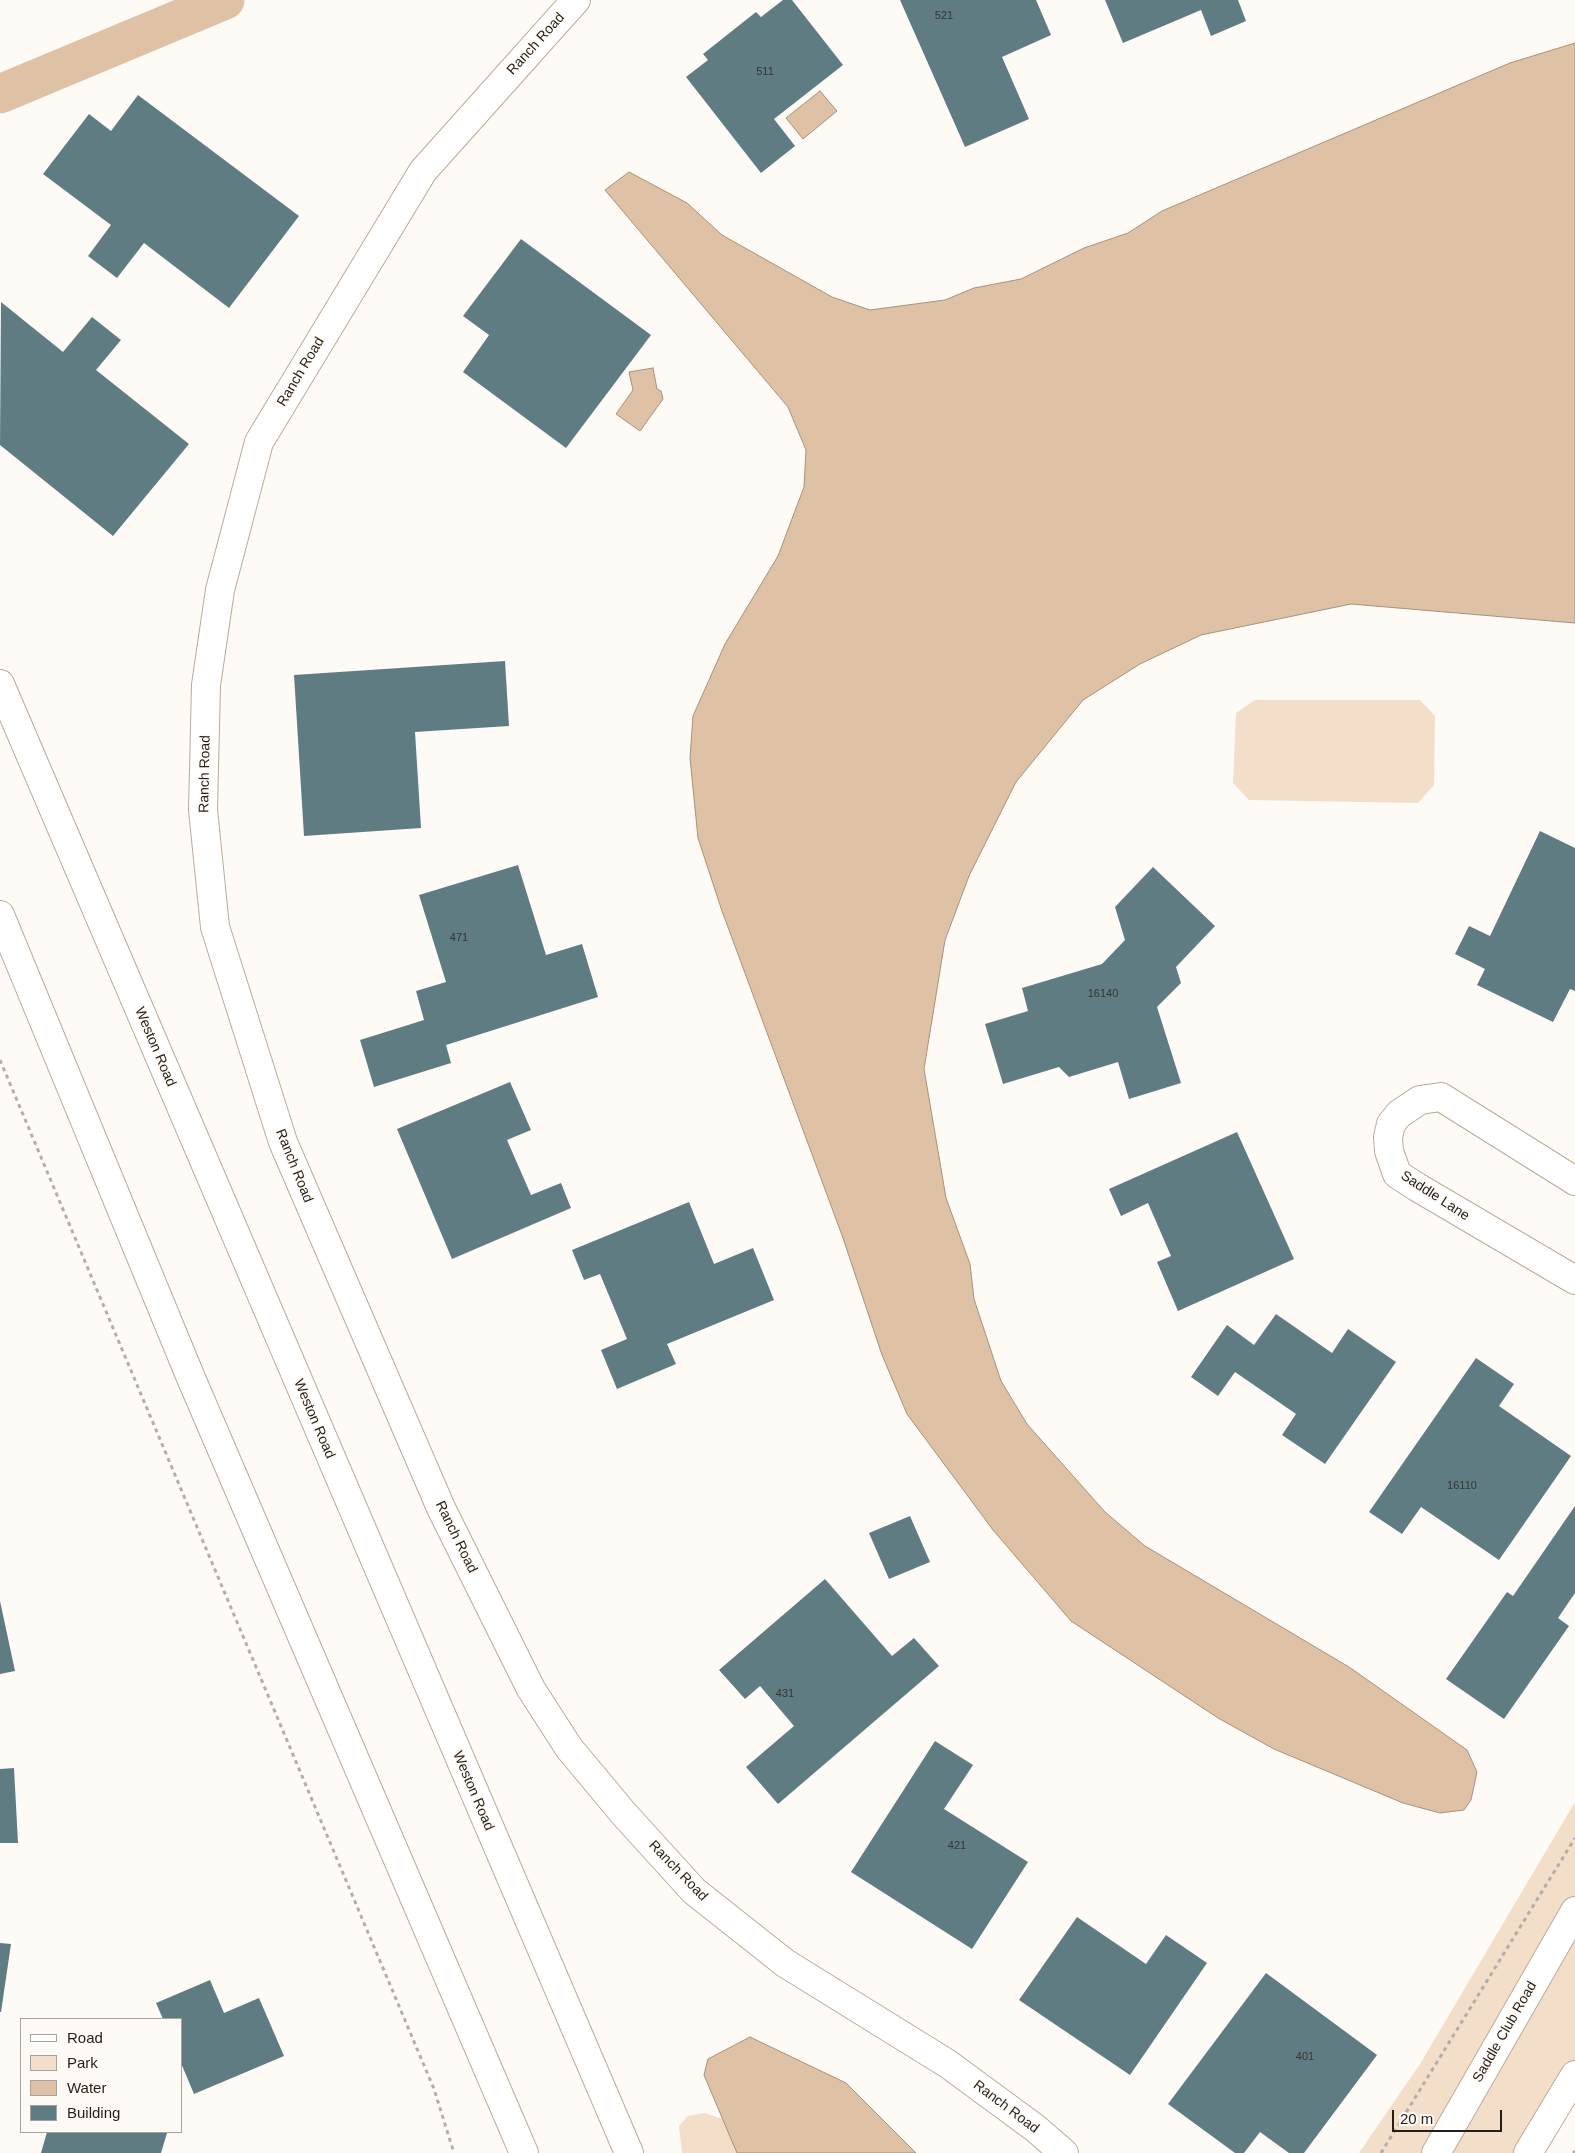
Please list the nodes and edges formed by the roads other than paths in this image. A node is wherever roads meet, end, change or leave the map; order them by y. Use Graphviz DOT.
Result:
graph roads {
  1 [pos="576,0"];
  2 [pos="0,684"];
  3 [pos="0,915"];
  4 [pos="1575,1182"];
  5 [pos="1575,1280"];
  6 [pos="1575,1912"];
  7 [pos="1575,2075"];
  8 [pos="524,2153"];
  9 [pos="629,2153"];
  10 [pos="1064,2153"];
  11 [pos="1436,2153"];
  12 [pos="1528,2153"];
  1 -- 10 [label="street, Ranch Road"];
  2 -- 9 [label="street, Weston Road"];
  3 -- 8 [label="street"];
  4 -- 5 [label="street, Saddle Lane"];
  6 -- 11 [label="street, Saddle Club Road"];
  7 -- 12 [label="street"];
}
